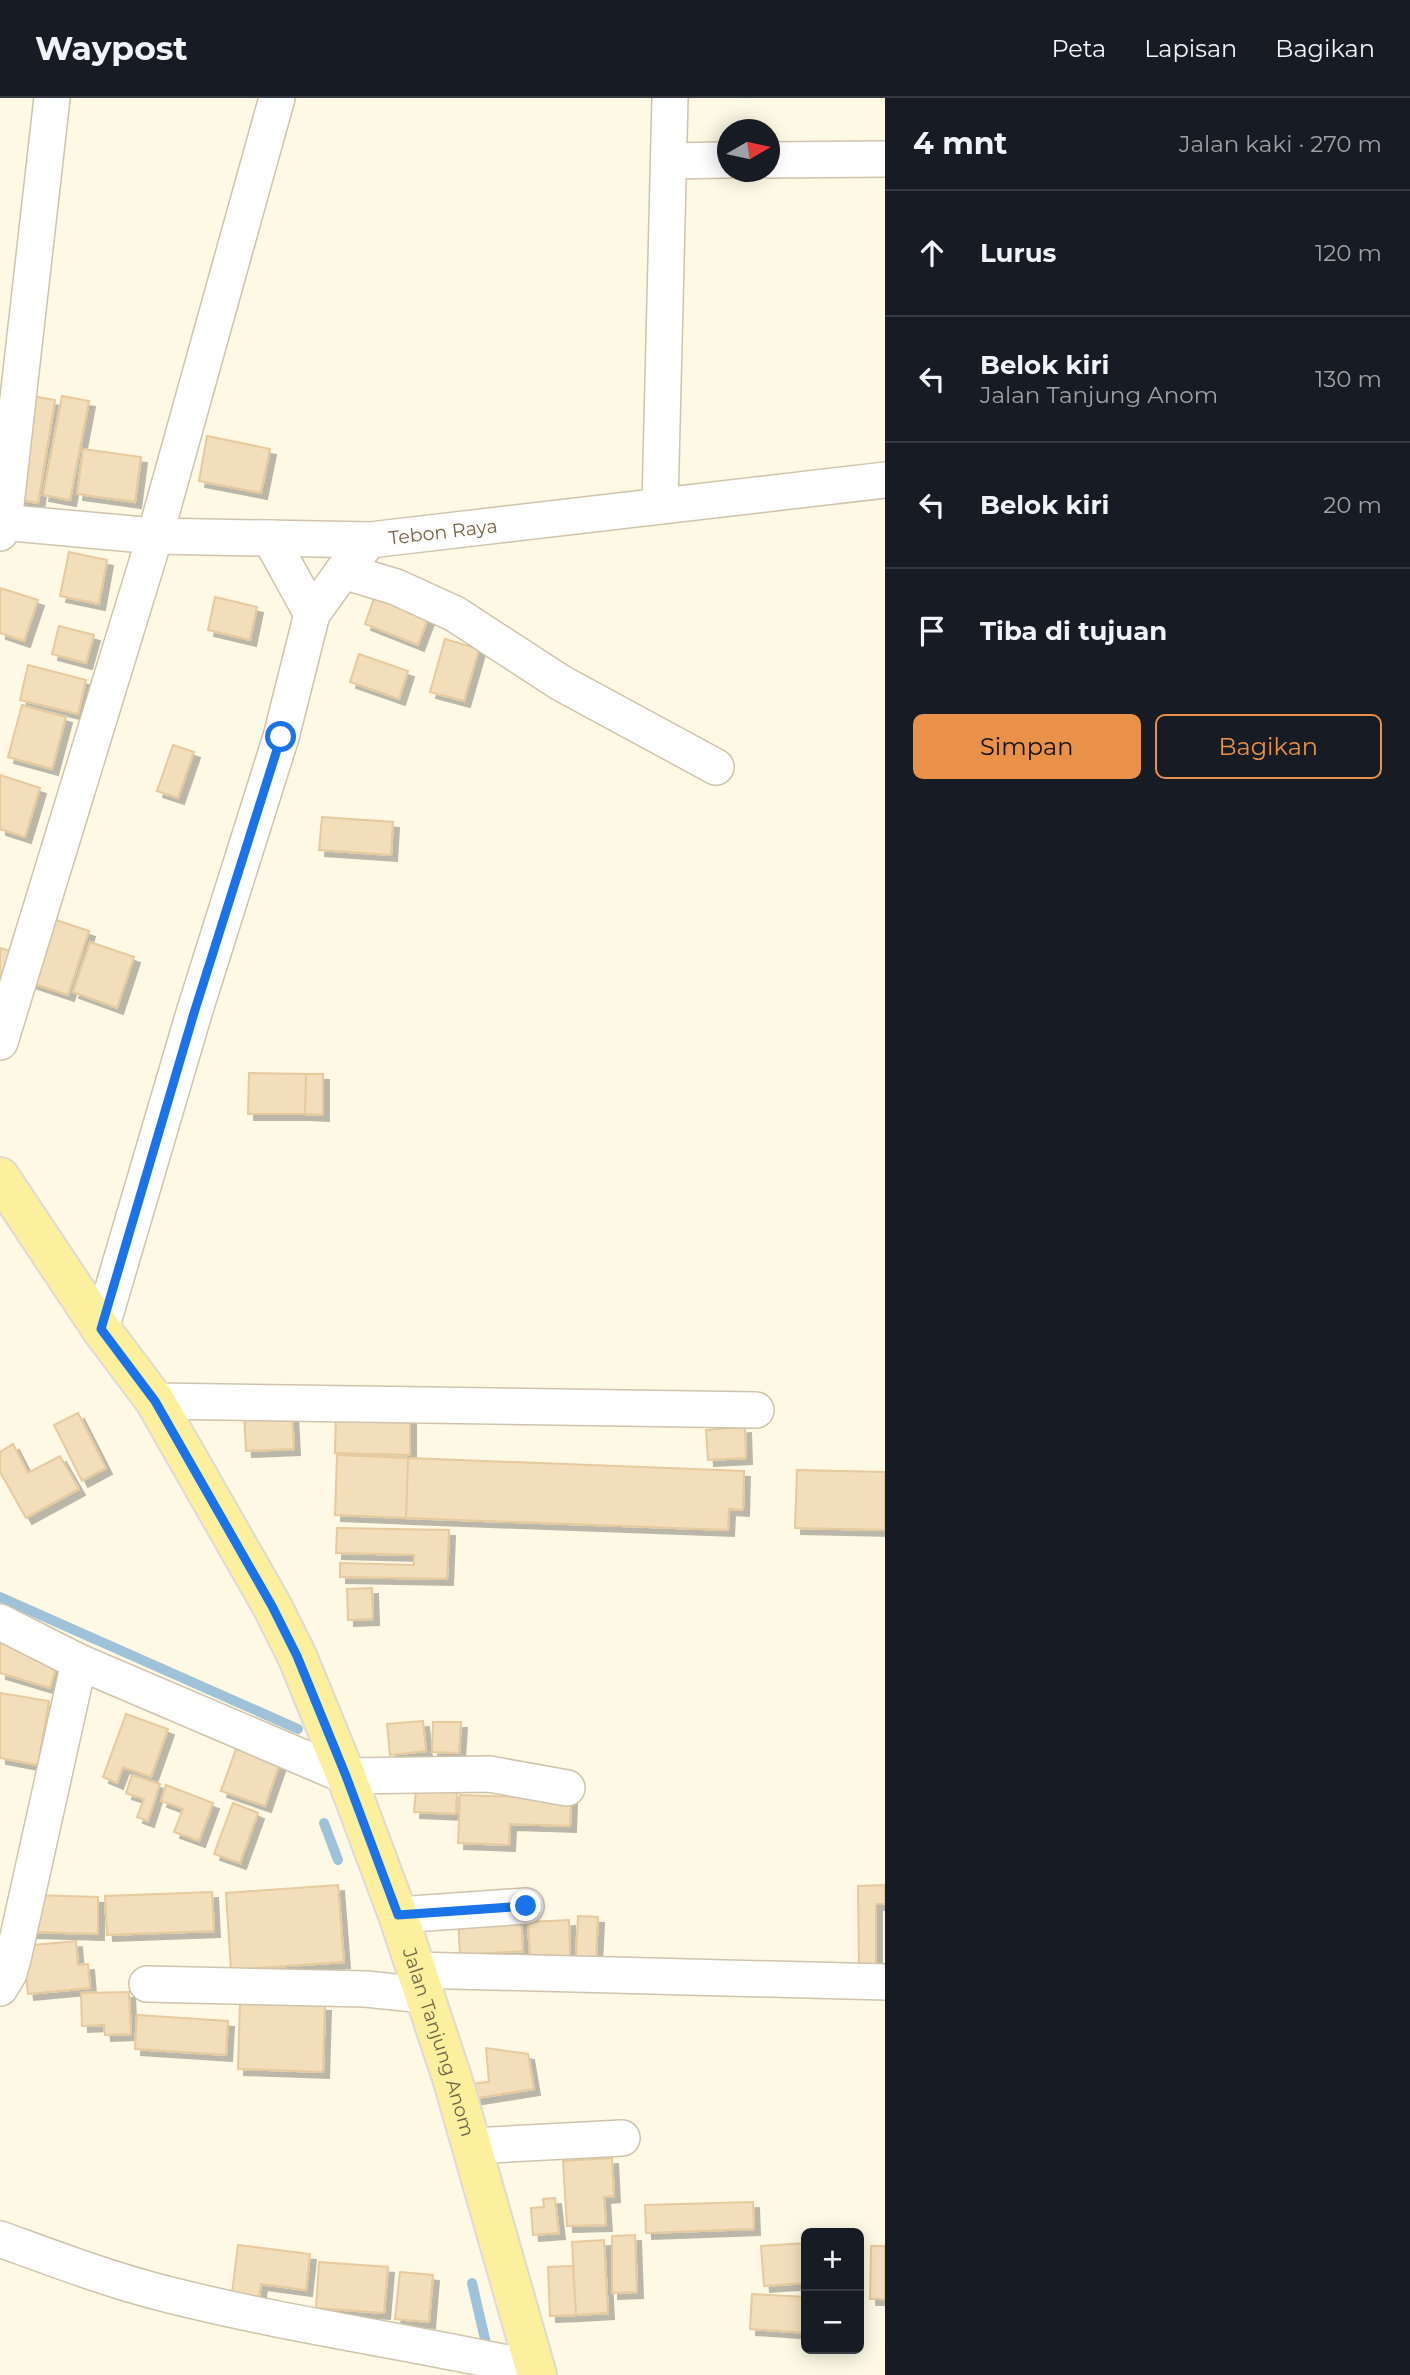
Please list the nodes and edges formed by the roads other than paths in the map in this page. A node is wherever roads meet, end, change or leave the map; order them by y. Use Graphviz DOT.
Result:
graph roads {
  1 [pos="52,98"];
  2 [pos="277,98"];
  3 [pos="670,98"];
  4 [pos="885,159"];
  5 [pos="717,160"];
  6 [pos="780,160"];
  7 [pos="669,161"];
  8 [pos="885,480"];
  9 [pos="660,506"];
  10 [pos="1,526"];
  11 [pos="155,537"];
  12 [pos="270,538"];
  13 [pos="370,540"];
  14 [pos="343,571"];
  15 [pos="312,614"];
  16 [pos="716,767"];
  17 [pos="0,1042"];
  18 [pos="0,1177"];
  19 [pos="101,1329"];
  20 [pos="155,1401"];
  21 [pos="756,1410"];
  22 [pos="0,1622"];
  23 [pos="79,1662"];
  24 [pos="346,1776"];
  25 [pos="567,1788"];
  26 [pos="526,1906"];
  27 [pos="398,1915"];
  28 [pos="420,1982"];
  29 [pos="885,1982"];
  30 [pos="147,1984"];
  31 [pos="0,1988"];
  32 [pos="622,2138"];
  33 [pos="472,2146"];
  34 [pos="0,2239"];
  35 [pos="513,2366"];
  1 -- 10 [label="street"];
  2 -- 11 [label="street"];
  3 -- 7 [label="street"];
  4 -- 6 [label="street"];
  5 -- 7 [label="street"];
  7 -- 9 [label="street"];
  8 -- 9 [label="street, Tebon Raya"];
  9 -- 13 [label="street, Tebon Raya"];
  10 -- 11 [label="street, Tebon Raya"];
  11 -- 12 [label="street, Tebon Raya"];
  11 -- 17 [label="street"];
  12 -- 13 [label="street, Tebon Raya"];
  12 -- 15 [label="street"];
  13 -- 14 [label="street"];
  14 -- 15 [label="street"];
  14 -- 16 [label="street"];
  15 -- 19 [label="street"];
  18 -- 19 [label="main road, Jalan Tanjung Anom"];
  19 -- 20 [label="main road, Jalan Tanjung Anom"];
  20 -- 21 [label="street"];
  20 -- 24 [label="main road, Jalan Tanjung Anom"];
  22 -- 23 [label="street"];
  23 -- 24 [label="street"];
  23 -- 31 [label="street"];
  24 -- 25 [label="street"];
  24 -- 27 [label="main road, Jalan Tanjung Anom"];
  26 -- 27 [label="street"];
  27 -- 28 [label="main road, Jalan Tanjung Anom"];
  28 -- 29 [label="street"];
  28 -- 30 [label="street"];
  28 -- 33 [label="main road, Jalan Tanjung Anom"];
  32 -- 33 [label="street"];
  33 -- 35 [label="main road, Jalan Tanjung Anom"];
  34 -- 35 [label="street"];
}
